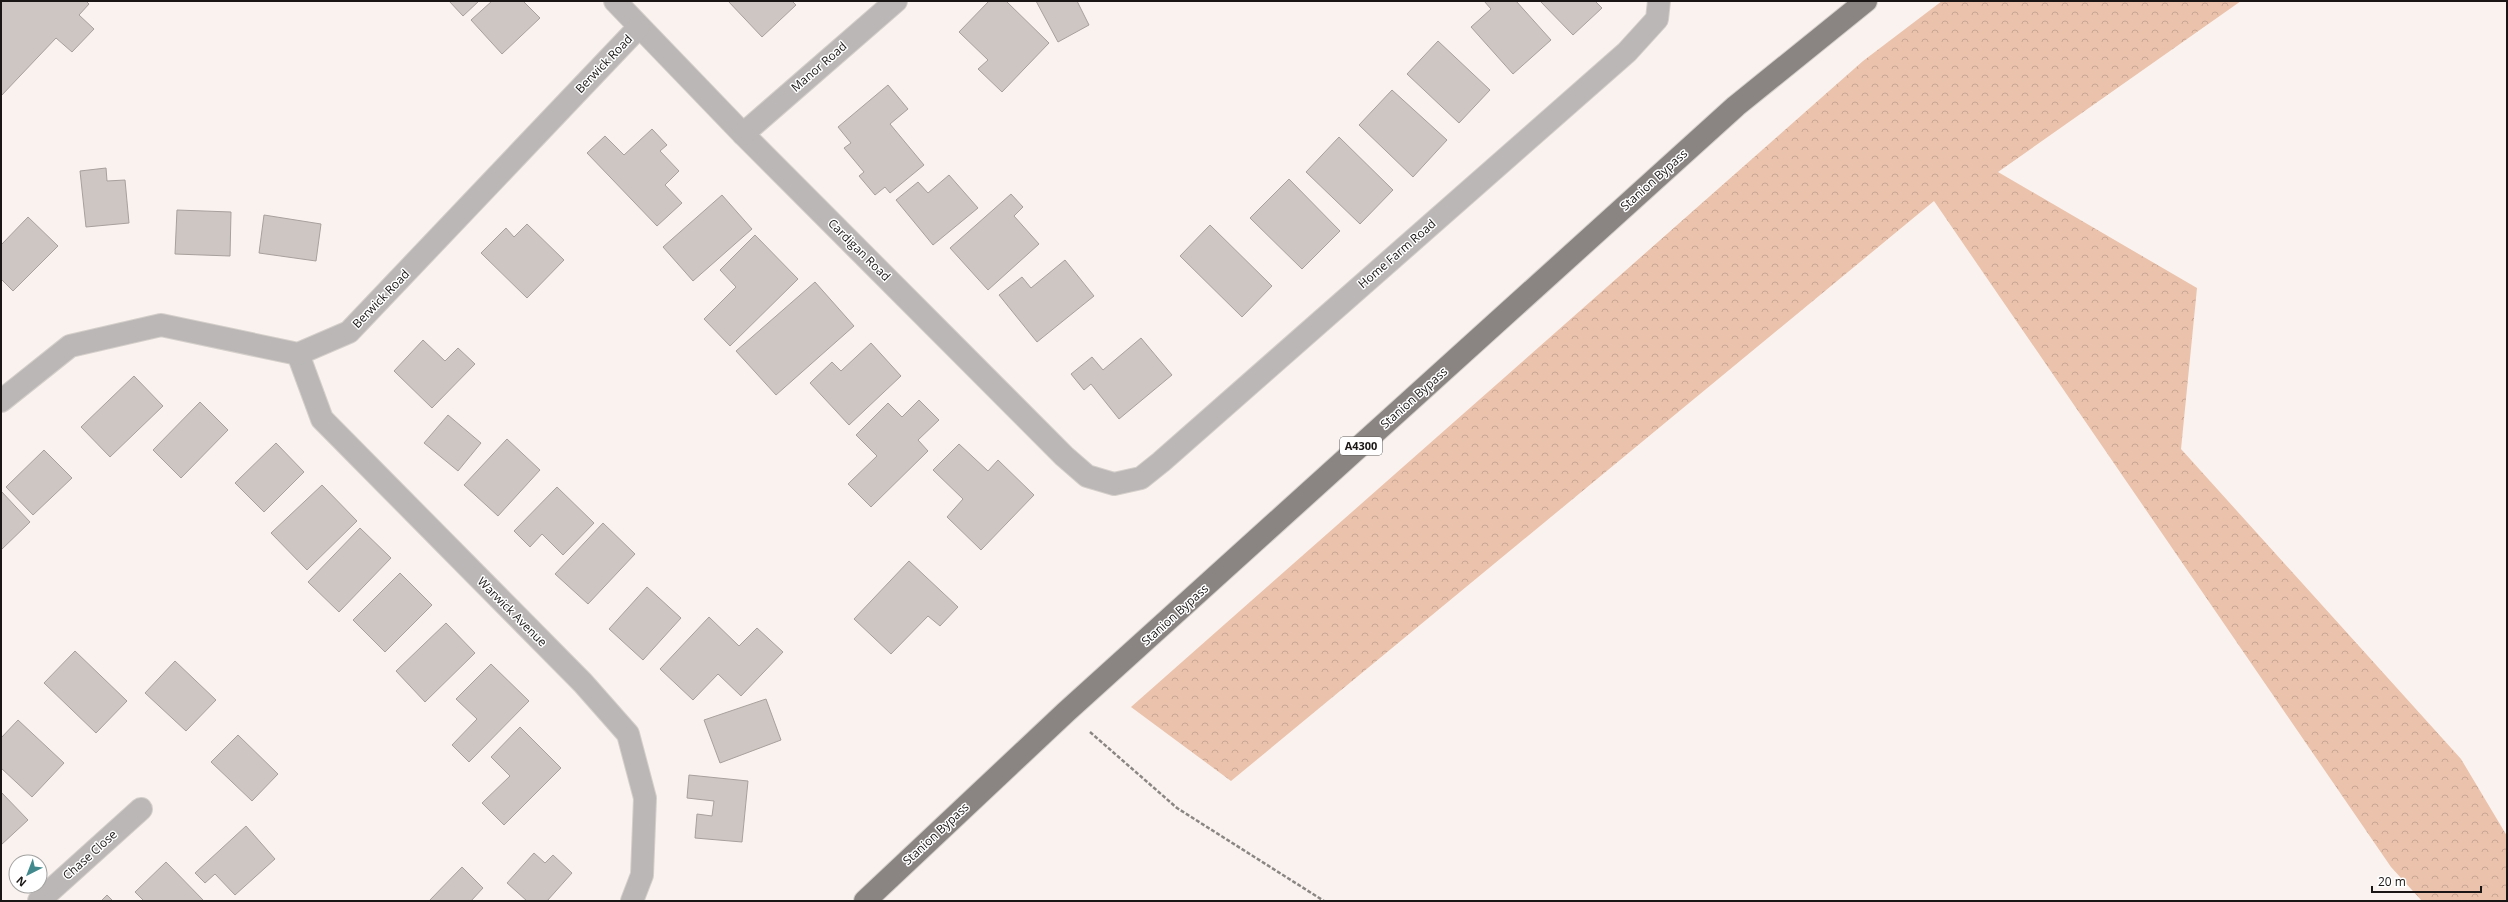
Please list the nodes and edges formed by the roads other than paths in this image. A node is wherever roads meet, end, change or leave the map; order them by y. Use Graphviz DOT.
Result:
graph roads {
  1 [pos="615,1"];
  2 [pos="896,1"];
  3 [pos="1659,1"];
  4 [pos="1866,1"];
  5 [pos="639,27"];
  6 [pos="743,134"];
  7 [pos="298,354"];
  8 [pos="1,401"];
  9 [pos="1114,484"];
  10 [pos="141,809"];
  11 [pos="39,901"];
  12 [pos="632,901"];
  13 [pos="865,901"];
  1 -- 5 [label="street, Cardigan Road"];
  2 -- 6 [label="street, Manor Road"];
  3 -- 9 [label="street, Home Farm Road"];
  4 -- 13 [label="main road, Stanion Bypass / A4300"];
  5 -- 6 [label="street, Cardigan Road"];
  5 -- 7 [label="street, Berwick Road"];
  6 -- 9 [label="street, Cardigan Road"];
  7 -- 8 [label="street"];
  7 -- 12 [label="street, Warwick Avenue"];
  10 -- 11 [label="street, Chase Close"];
}
